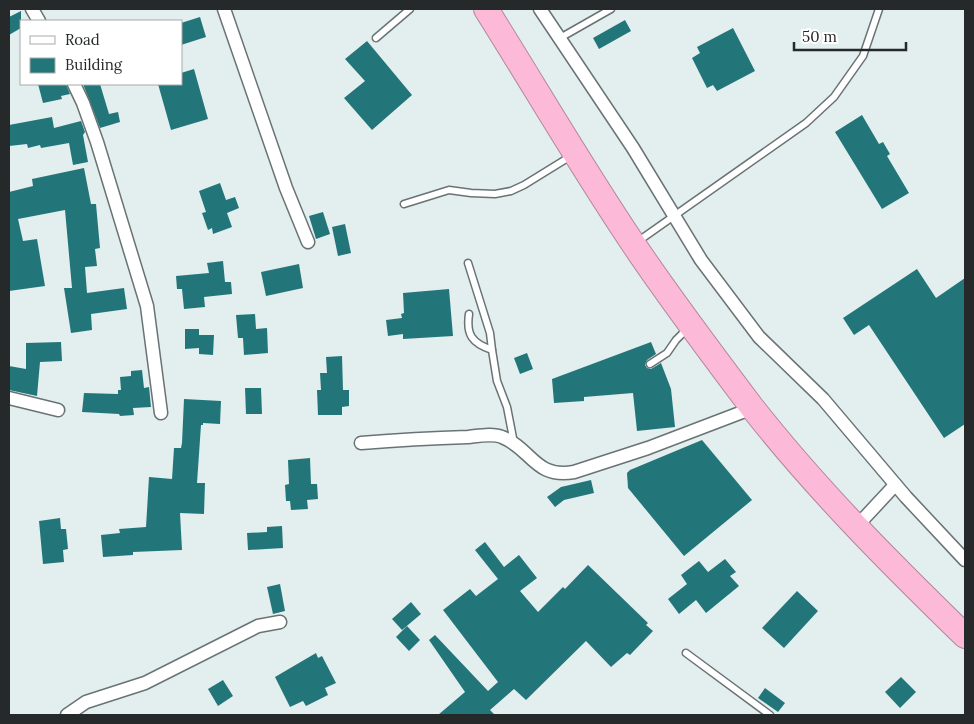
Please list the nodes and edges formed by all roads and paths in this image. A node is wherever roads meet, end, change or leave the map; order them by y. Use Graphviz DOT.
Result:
graph roads {
  1 [pos="32,9"];
  2 [pos="224,9"];
  3 [pos="410,9"];
  4 [pos="486,9"];
  5 [pos="540,9"];
  6 [pos="611,9"];
  7 [pos="879,9"];
  8 [pos="38,20"];
  9 [pos="376,38"];
  10 [pos="560,38"];
  11 [pos="74,85"];
  12 [pos="576,153"];
  13 [pos="404,204"];
  14 [pos="674,215"];
  15 [pos="308,242"];
  16 [pos="634,244"];
  17 [pos="468,263"];
  18 [pos="469,314"];
  19 [pos="691,325"];
  20 [pos="492,350"];
  21 [pos="650,364"];
  22 [pos="9,398"];
  23 [pos="753,408"];
  24 [pos="58,410"];
  25 [pos="161,414"];
  26 [pos="361,443"];
  27 [pos="514,444"];
  28 [pos="895,485"];
  29 [pos="856,527"];
  30 [pos="965,560"];
  31 [pos="280,622"];
  32 [pos="965,636"];
  33 [pos="686,653"];
  34 [pos="67,715"];
  35 [pos="770,715"];
  1 -- 8 [label="street"];
  2 -- 15 [label="street"];
  3 -- 9 [label="lane"];
  4 -- 12 [label="highway"];
  5 -- 10 [label="street"];
  6 -- 10 [label="lane"];
  7 -- 14 [label="lane"];
  10 -- 14 [label="street"];
  11 -- 25 [label="street"];
  12 -- 13 [label="lane"];
  12 -- 16 [label="highway"];
  14 -- 16 [label="lane"];
  14 -- 28 [label="street"];
  16 -- 19 [label="highway"];
  17 -- 20 [label="lane"];
  18 -- 20 [label="lane"];
  19 -- 21 [label="lane"];
  19 -- 23 [label="highway"];
  20 -- 27 [label="lane"];
  22 -- 24 [label="street"];
  23 -- 27 [label="street"];
  23 -- 29 [label="highway"];
  26 -- 27 [label="street"];
  28 -- 29 [label="street"];
  28 -- 30 [label="street"];
  29 -- 32 [label="highway"];
  31 -- 34 [label="street"];
  33 -- 35 [label="lane"];
}
